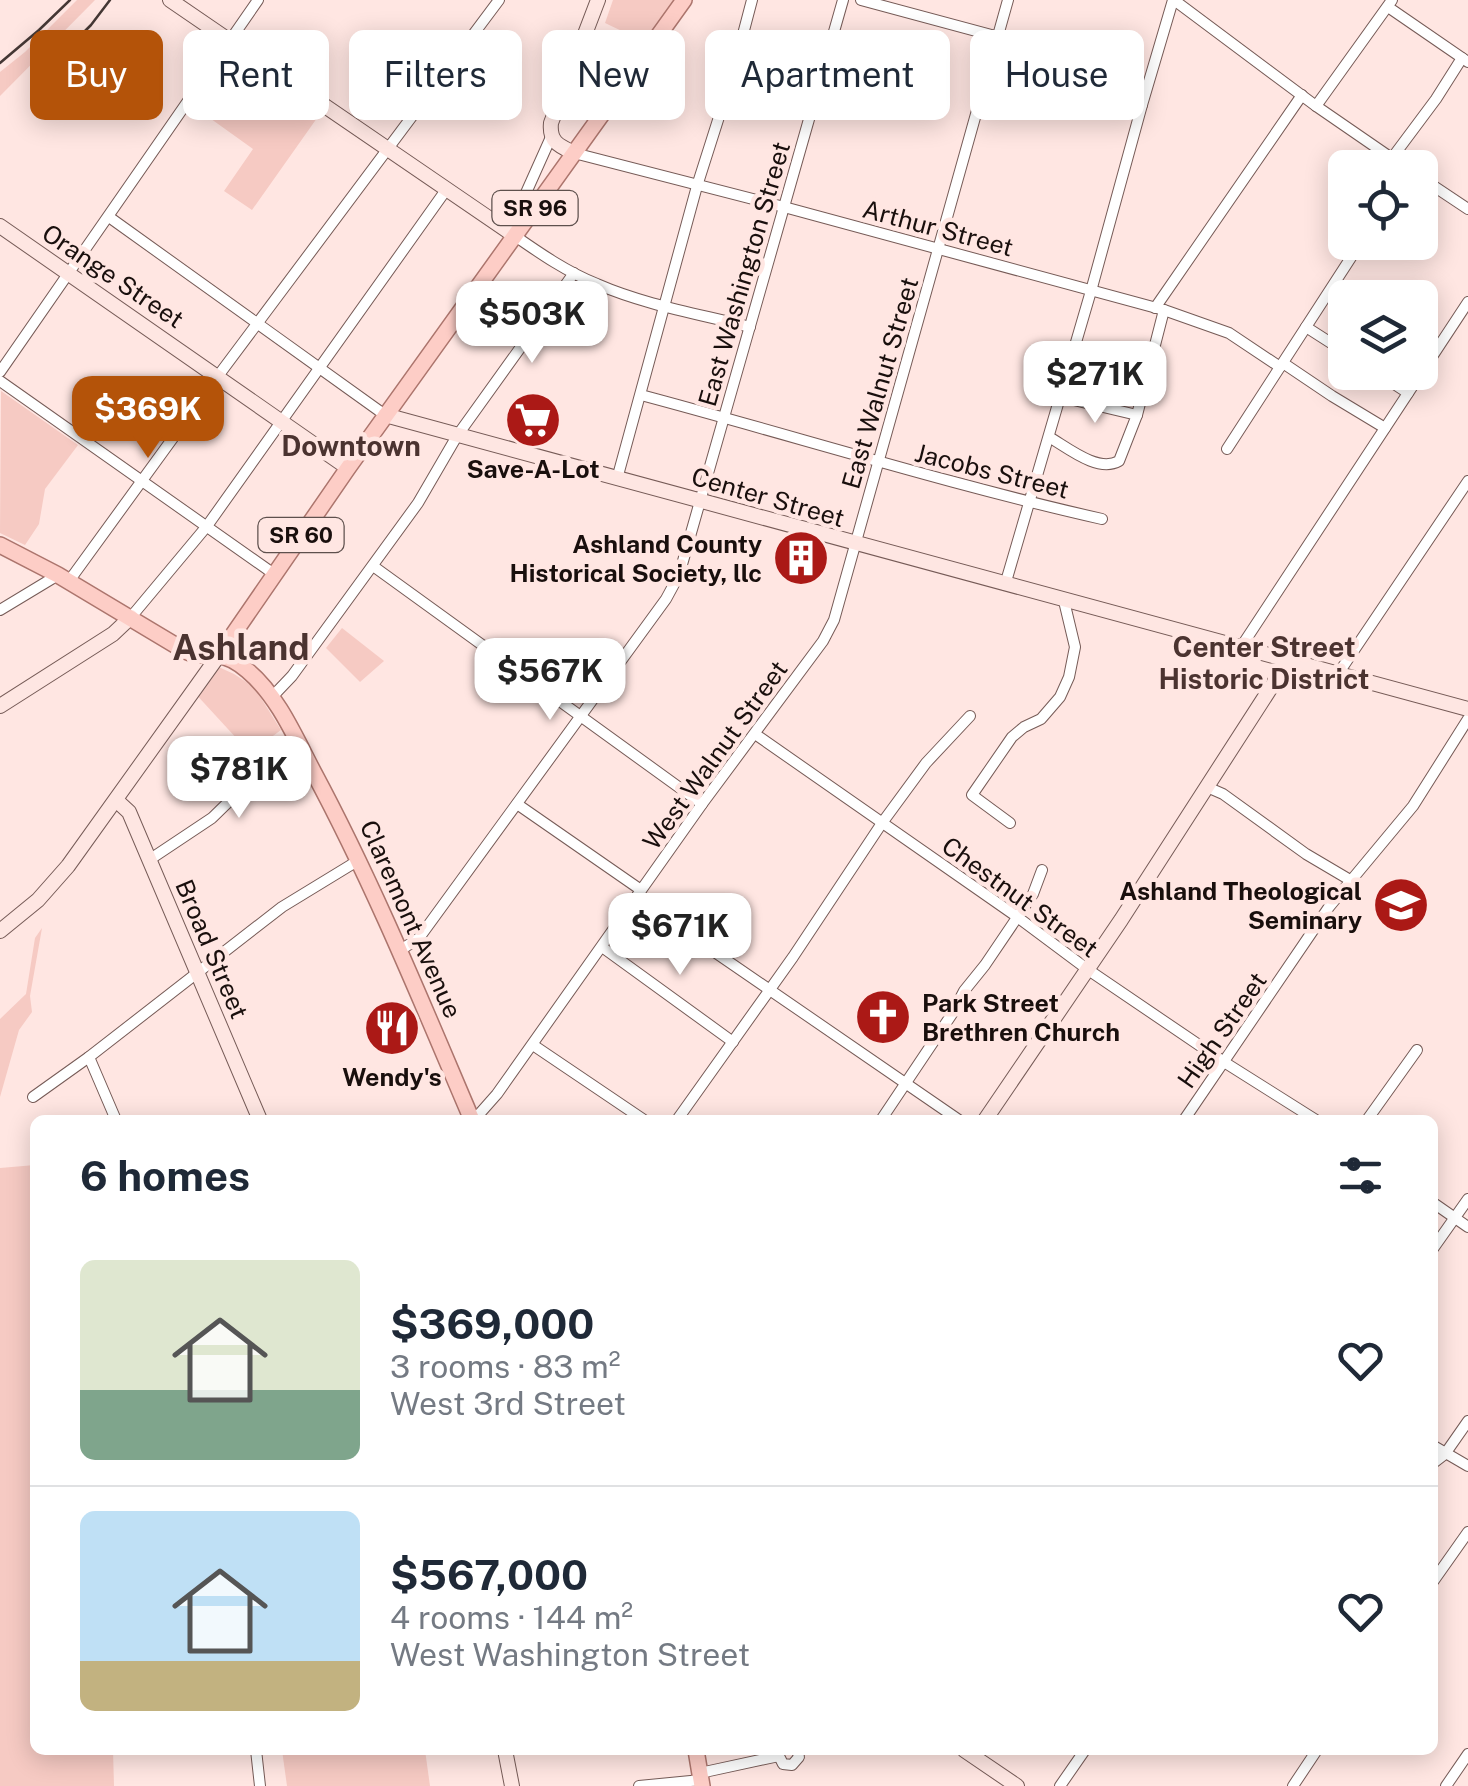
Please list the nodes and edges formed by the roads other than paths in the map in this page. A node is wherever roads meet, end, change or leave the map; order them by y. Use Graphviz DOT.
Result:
graph roads {
  1 [pos="170,0"];
  2 [pos="258,0"];
  3 [pos="499,0"];
  4 [pos="598,0"];
  5 [pos="684,0"];
  6 [pos="752,0"];
  7 [pos="843,0"];
  8 [pos="862,0"];
  9 [pos="1008,0"];
  10 [pos="1173,0"];
  11 [pos="1390,3"];
  12 [pos="214,30"];
  13 [pos="239,30"];
  14 [pos="975,30"];
  15 [pos="1000,30"];
  16 [pos="1465,60"];
  17 [pos="1302,95"];
  18 [pos="1144,97"];
  19 [pos="1316,106"];
  20 [pos="183,110"];
  21 [pos="329,110"];
  22 [pos="974,120"];
  23 [pos="1138,120"];
  24 [pos="551,137"];
  25 [pos="386,150"];
  26 [pos="1380,150"];
  27 [pos="1398,150"];
  28 [pos="574,154"];
  29 [pos="697,186"];
  30 [pos="1438,189"];
  31 [pos="446,190"];
  32 [pos="521,204"];
  33 [pos="784,207"];
  34 [pos="1468,209"];
  35 [pos="108,216"];
  36 [pos="0,226"];
  37 [pos="514,236"];
  38 [pos="938,249"];
  39 [pos="1349,260"];
  40 [pos="70,273"];
  41 [pos="574,273"];
  42 [pos="1092,291"];
  43 [pos="1468,302"];
  44 [pos="665,306"];
  45 [pos="1160,309"];
  46 [pos="258,324"];
  47 [pos="750,327"];
  48 [pos="1306,327"];
  49 [pos="1328,341"];
  50 [pos="1076,346"];
  51 [pos="1151,365"];
  52 [pos="1282,365"];
  53 [pos="320,370"];
  54 [pos="0,372"];
  55 [pos="218,376"];
  56 [pos="0,381"];
  57 [pos="1403,390"];
  58 [pos="1408,393"];
  59 [pos="641,395"];
  60 [pos="1061,397"];
  61 [pos="385,415"];
  62 [pos="1137,416"];
  63 [pos="724,417"];
  64 [pos="282,422"];
  65 [pos="1385,428"];
  66 [pos="457,436"];
  67 [pos="1050,437"];
  68 [pos="1227,449"];
  69 [pos="878,462"];
  70 [pos="348,468"];
  71 [pos="617,479"];
  72 [pos="142,481"];
  73 [pos="1468,481"];
  74 [pos="700,501"];
  75 [pos="1030,502"];
  76 [pos="1102,519"];
  77 [pos="207,526"];
  78 [pos="0,545"];
  79 [pos="856,545"];
  80 [pos="373,566"];
  81 [pos="274,574"];
  82 [pos="64,578"];
  83 [pos="1005,585"];
  84 [pos="1064,601"];
  85 [pos="0,610"];
  86 [pos="131,618"];
  87 [pos="1241,647"];
  88 [pos="219,655"];
  89 [pos="1288,661"];
  90 [pos="1338,674"];
  91 [pos="271,698"];
  92 [pos="0,706"];
  93 [pos="1468,710"];
  94 [pos="580,714"];
  95 [pos="970,716"];
  96 [pos="1468,719"];
  97 [pos="755,734"];
  98 [pos="298,742"];
  99 [pos="1207,787"];
  100 [pos="116,800"];
  101 [pos="517,804"];
  102 [pos="702,804"];
  103 [pos="882,824"];
  104 [pos="1010,824"];
  105 [pos="149,860"];
  106 [pos="359,860"];
  107 [pos="1042,870"];
  108 [pos="1350,880"];
  109 [pos="639,894"];
  110 [pos="1016,916"];
  111 [pos="0,930"];
  112 [pos="602,947"];
  113 [pos="399,951"];
  114 [pos="1088,969"];
  115 [pos="198,974"];
  116 [pos="770,990"];
  117 [pos="734,1042"];
  118 [pos="533,1045"];
  119 [pos="1417,1050"];
  120 [pos="89,1057"];
  121 [pos="1224,1062"];
  122 [pos="905,1083"];
  123 [pos="33,1097"];
  124 [pos="114,1115"];
  125 [pos="258,1115"];
  126 [pos="471,1115"];
  127 [pos="479,1115"];
  128 [pos="637,1115"];
  129 [pos="681,1115"];
  130 [pos="884,1115"];
  131 [pos="952,1115"];
  132 [pos="987,1115"];
  133 [pos="1187,1115"];
  134 [pos="1308,1115"];
  135 [pos="1371,1115"];
  136 [pos="1468,1199"];
  137 [pos="1438,1206"];
  138 [pos="1455,1218"];
  139 [pos="1468,1227"];
  140 [pos="1438,1242"];
  141 [pos="1468,1421"];
  142 [pos="1438,1449"];
  143 [pos="1445,1454"];
  144 [pos="1438,1459"];
  145 [pos="1468,1466"];
  146 [pos="1468,1532"];
  147 [pos="1438,1574"];
  148 [pos="1468,1754"];
  149 [pos="257,1755"];
  150 [pos="506,1755"];
  151 [pos="697,1755"];
  152 [pos="773,1755"];
  153 [pos="780,1755"];
  154 [pos="799,1755"];
  155 [pos="971,1755"];
  156 [pos="1082,1755"];
  157 [pos="1315,1755"];
  158 [pos="701,1780"];
  159 [pos="260,1786"];
  160 [pos="512,1786"];
  161 [pos="639,1786"];
  162 [pos="1017,1786"];
  163 [pos="1060,1786"];
  164 [pos="1293,1786"];
  165 [pos="1446,1786"];
  1 -- 12 [label="main road"];
  2 -- 13 [label="street"];
  3 -- 25 [label="street"];
  4 -- 24 [label="main road"];
  5 -- 28 [label="main road, SR 96"];
  6 -- 29 [label="street"];
  7 -- 33 [label="street, East Washington Street"];
  8 -- 14 [label="street"];
  9 -- 15 [label="street, East Walnut Street"];
  10 -- 17 [label="street"];
  10 -- 18 [label="street"];
  11 -- 16 [label="street"];
  11 -- 19 [label="street"];
  16 -- 27 [label="street"];
  17 -- 19 [label="street"];
  17 -- 45 [label="street"];
  19 -- 26 [label="street"];
  20 -- 35 [label="street"];
  21 -- 25 [label="main road"];
  22 -- 38 [label="street, East Walnut Street"];
  23 -- 42 [label="street"];
  24 -- 28 [label="main road"];
  24 -- 32 [label="street"];
  25 -- 31 [label="main road"];
  25 -- 46 [label="street"];
  28 -- 29 [label="street, Arthur Street"];
  28 -- 37 [label="main road, SR 96"];
  29 -- 33 [label="street, Arthur Street"];
  29 -- 44 [label="street"];
  30 -- 34 [label="street"];
  31 -- 37 [label="main road"];
  31 -- 53 [label="street"];
  33 -- 38 [label="street, Arthur Street"];
  33 -- 47 [label="street, East Washington Street"];
  35 -- 40 [label="street"];
  35 -- 46 [label="street, Center Street"];
  36 -- 40 [label="main road, Orange Street"];
  37 -- 41 [label="street"];
  37 -- 61 [label="main road, SR 96"];
  38 -- 42 [label="street, Arthur Street"];
  38 -- 69 [label="street, East Walnut Street"];
  39 -- 48 [label="street"];
  40 -- 54 [label="street"];
  40 -- 55 [label="main road, Orange Street"];
  41 -- 44 [label="street"];
  41 -- 66 [label="street"];
  42 -- 45 [label="street, Arthur Street"];
  42 -- 50 [label="street"];
  43 -- 58 [label="street"];
  44 -- 47 [label="street"];
  44 -- 59 [label="street"];
  45 -- 51 [label="street"];
  45 -- 52 [label="street, Arthur Street"];
  46 -- 53 [label="street, Center Street"];
  46 -- 55 [label="street"];
  47 -- 63 [label="street, East Washington Street"];
  48 -- 49 [label="street"];
  48 -- 52 [label="street"];
  50 -- 51 [label="street"];
  50 -- 60 [label="street"];
  51 -- 62 [label="street"];
  52 -- 65 [label="street, Arthur Street"];
  52 -- 68 [label="street"];
  53 -- 61 [label="street, Center Street"];
  53 -- 64 [label="street"];
  55 -- 64 [label="main road, Orange Street"];
  55 -- 72 [label="street"];
  56 -- 72 [label="street"];
  57 -- 58 [label="street"];
  58 -- 65 [label="street"];
  59 -- 63 [label="street, Jacobs Street"];
  59 -- 71 [label="street"];
  60 -- 62 [label="street"];
  60 -- 67 [label="street"];
  61 -- 66 [label="main road, Center Street"];
  61 -- 70 [label="main road, SR 60"];
  62 -- 67 [label="street"];
  63 -- 69 [label="street, Jacobs Street"];
  63 -- 74 [label="street, East Washington Street"];
  64 -- 70 [label="main road, Orange Street"];
  64 -- 77 [label="street"];
  65 -- 87 [label="street"];
  66 -- 71 [label="main road, Center Street"];
  66 -- 80 [label="street"];
  67 -- 75 [label="street"];
  69 -- 75 [label="street, Jacobs Street"];
  69 -- 79 [label="street, East Walnut Street"];
  70 -- 81 [label="main road, SR 60"];
  71 -- 74 [label="main road, Center Street"];
  72 -- 77 [label="street"];
  72 -- 82 [label="street"];
  73 -- 90 [label="street"];
  74 -- 79 [label="main road, Center Street"];
  74 -- 94 [label="street, East Washington Street"];
  75 -- 76 [label="street, Jacobs Street"];
  75 -- 83 [label="street"];
  77 -- 81 [label="street"];
  77 -- 86 [label="street"];
  78 -- 82 [label="main road, Claremont Avenue"];
  79 -- 83 [label="main road, Center Street"];
  79 -- 97 [label="street, West Walnut Street"];
  80 -- 91 [label="street"];
  80 -- 94 [label="street"];
  81 -- 88 [label="main road, SR 60"];
  82 -- 85 [label="street"];
  82 -- 86 [label="main road, Claremont Avenue"];
  83 -- 84 [label="main road, Center Street"];
  84 -- 87 [label="main road, Center Street"];
  84 -- 104 [label="street"];
  86 -- 88 [label="main road, Claremont Avenue"];
  86 -- 92 [label="main road"];
  87 -- 89 [label="main road, Center Street"];
  88 -- 91 [label="main road, Claremont Avenue"];
  88 -- 100 [label="main road"];
  89 -- 90 [label="main road, Center Street"];
  89 -- 99 [label="main road"];
  90 -- 93 [label="main road, Center Street"];
  91 -- 98 [label="main road, Claremont Avenue"];
  94 -- 101 [label="street, East Washington Street"];
  94 -- 102 [label="street"];
  95 -- 103 [label="street"];
  96 -- 108 [label="street, High Street"];
  97 -- 102 [label="street, West Walnut Street"];
  97 -- 103 [label="street, Chestnut Street"];
  98 -- 105 [label="street"];
  98 -- 106 [label="main road, Claremont Avenue"];
  99 -- 108 [label="street"];
  99 -- 114 [label="main road"];
  100 -- 105 [label="main road, Broad Street"];
  100 -- 111 [label="main road"];
  101 -- 109 [label="street"];
  101 -- 113 [label="street, East Washington Street"];
  102 -- 109 [label="street, West Walnut Street"];
  103 -- 110 [label="street, Chestnut Street"];
  103 -- 116 [label="street"];
  105 -- 115 [label="main road, Broad Street"];
  106 -- 113 [label="main road, Claremont Avenue"];
  106 -- 115 [label="street"];
  107 -- 110 [label="street"];
  108 -- 121 [label="street, High Street"];
  109 -- 112 [label="street, West Walnut Street"];
  109 -- 116 [label="street"];
  110 -- 114 [label="street, Chestnut Street"];
  110 -- 122 [label="street"];
  112 -- 117 [label="street"];
  112 -- 118 [label="street, West Walnut Street"];
  113 -- 126 [label="main road, Claremont Avenue"];
  114 -- 121 [label="street, Chestnut Street"];
  114 -- 132 [label="main road"];
  115 -- 120 [label="street"];
  115 -- 125 [label="main road, Broad Street"];
  116 -- 117 [label="street"];
  116 -- 122 [label="street"];
  117 -- 129 [label="street"];
  118 -- 127 [label="street, West Walnut Street"];
  118 -- 128 [label="street"];
  119 -- 135 [label="street"];
  120 -- 123 [label="street"];
  120 -- 124 [label="street"];
  121 -- 133 [label="street, High Street"];
  121 -- 134 [label="street, Chestnut Street"];
  122 -- 130 [label="street"];
  122 -- 131 [label="street"];
  136 -- 138 [label="street"];
  137 -- 138 [label="street"];
  138 -- 139 [label="street"];
  138 -- 140 [label="street"];
  141 -- 143 [label="street"];
  142 -- 143 [label="street"];
  143 -- 144 [label="street"];
  143 -- 145 [label="street"];
  146 -- 147 [label="street"];
  148 -- 165 [label="street"];
  149 -- 159 [label="street"];
  150 -- 160 [label="main road"];
  151 -- 158 [label="main road"];
  152 -- 158 [label="street"];
  153 -- 154 [label="street"];
  155 -- 162 [label="main road"];
  156 -- 163 [label="street"];
  157 -- 164 [label="street"];
  158 -- 161 [label="street"];
}
